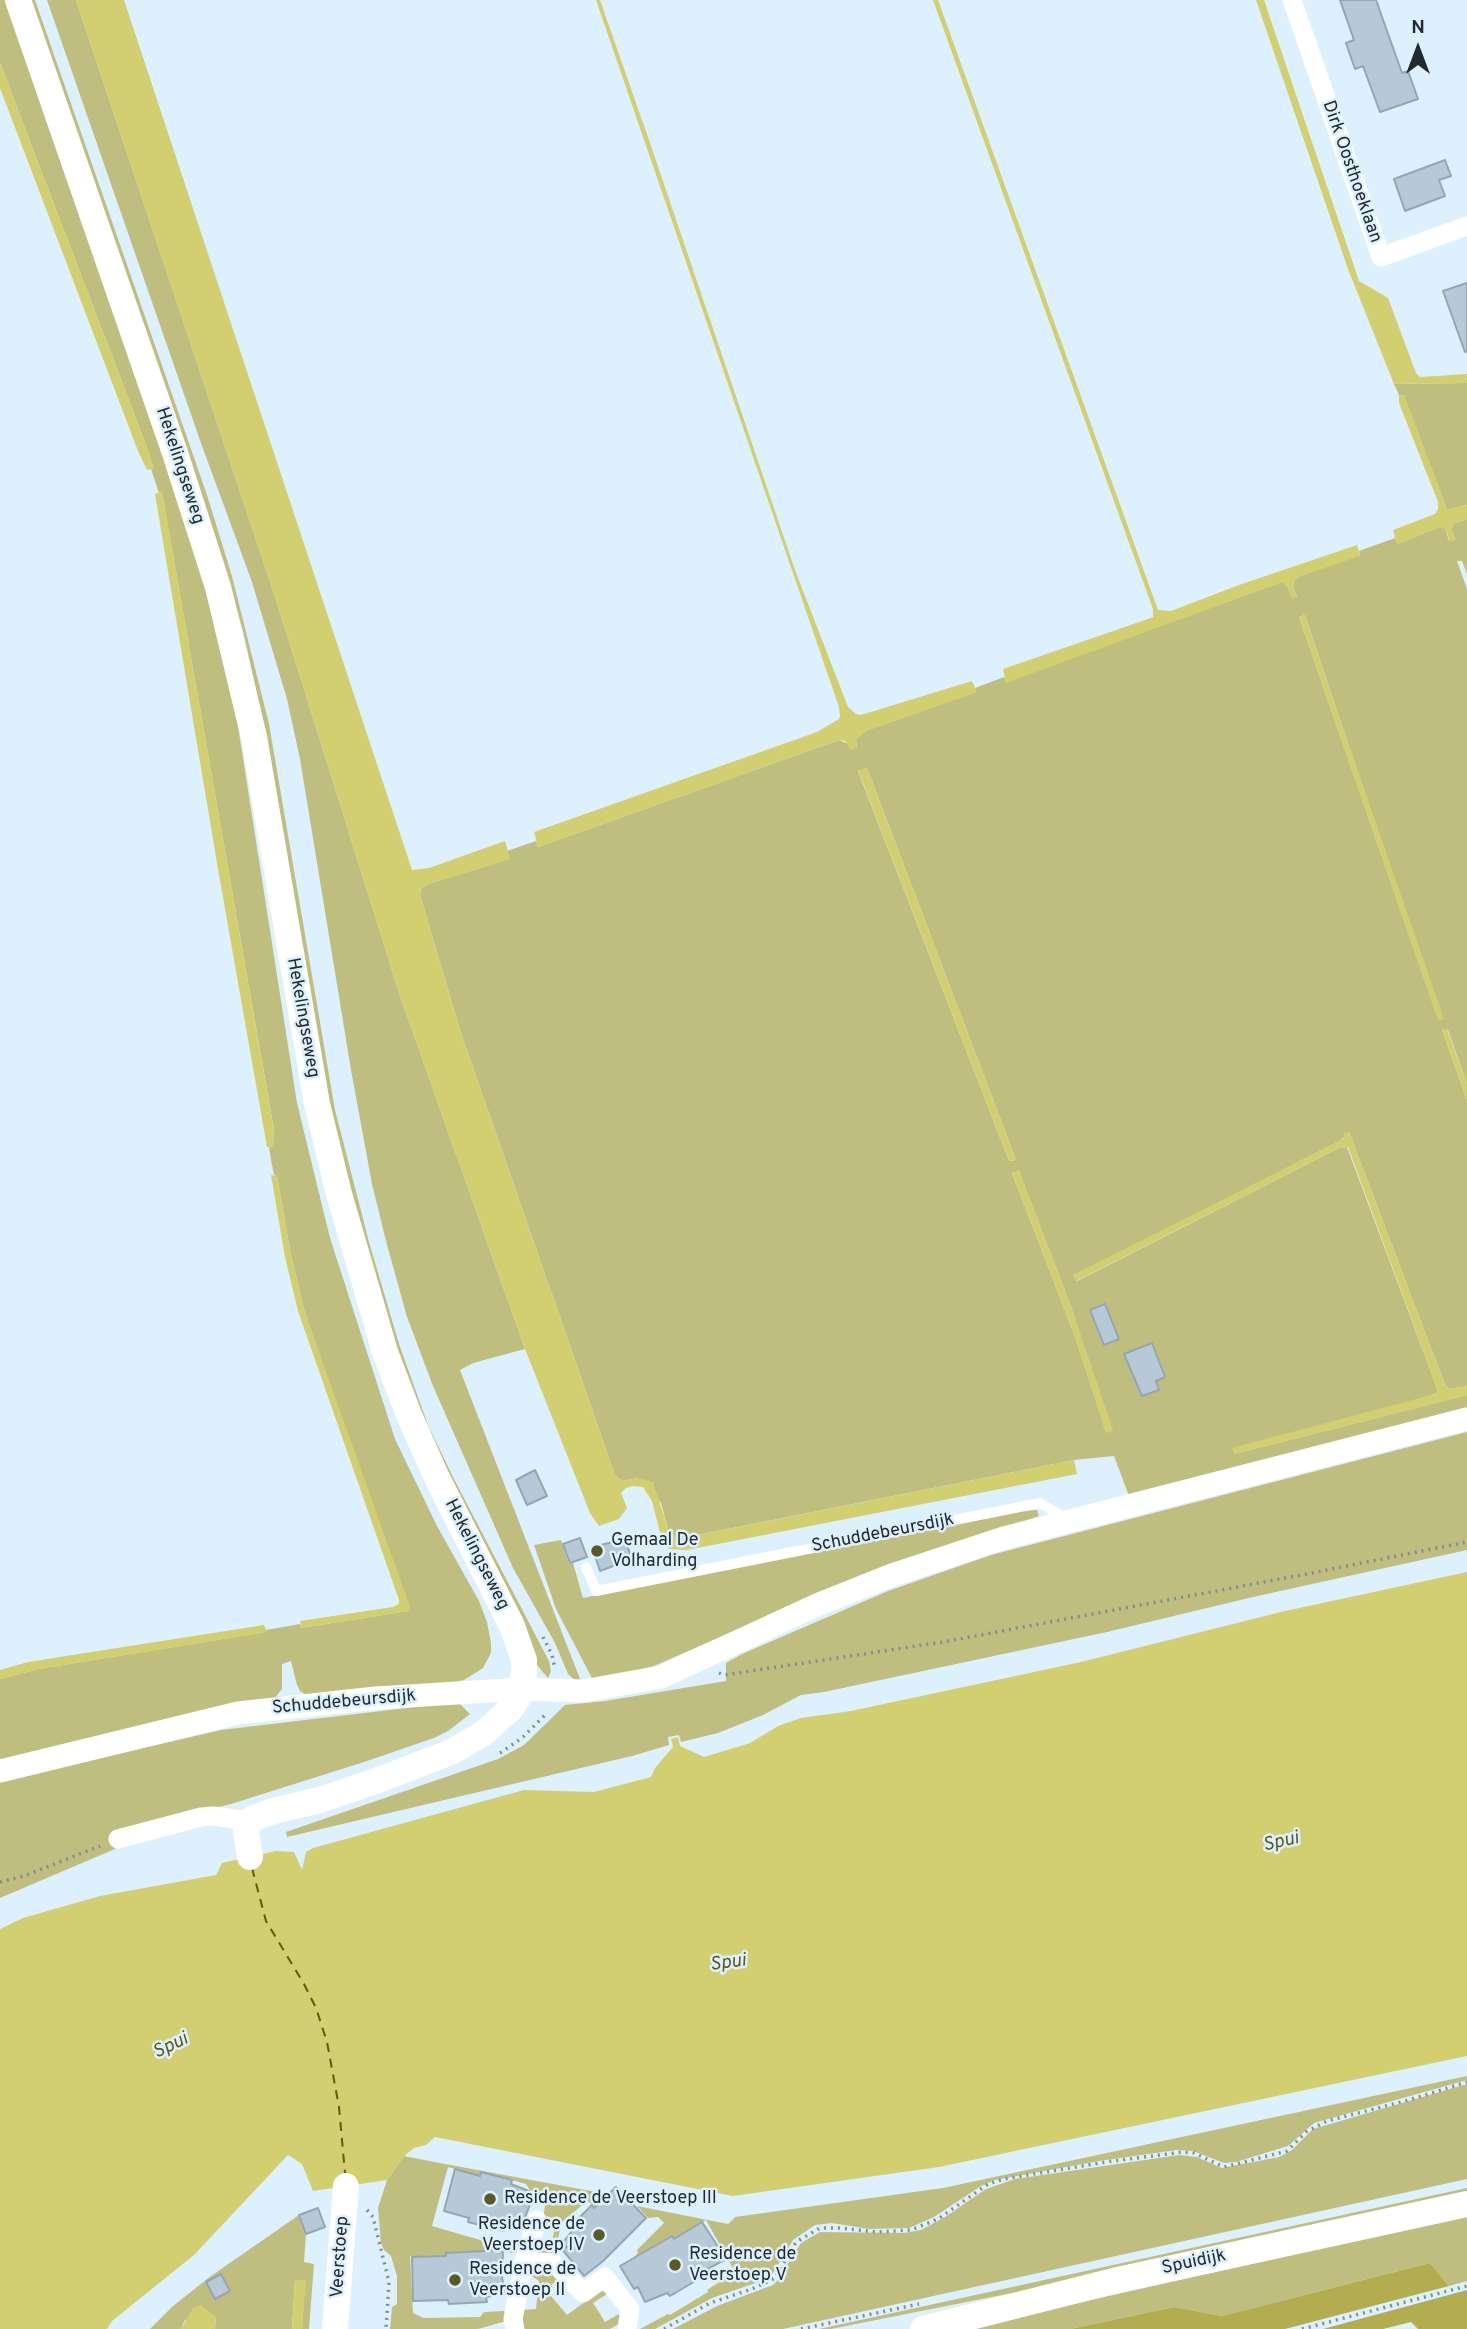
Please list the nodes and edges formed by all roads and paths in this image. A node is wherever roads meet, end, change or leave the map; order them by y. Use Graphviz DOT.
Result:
graph roads {
  1 [pos="18,0"];
  2 [pos="1292,0"];
  3 [pos="1467,226"];
  4 [pos="1467,1419"];
  5 [pos="1069,1519"];
  6 [pos="1467,1542"];
  7 [pos="586,1567"];
  8 [pos="691,1664"];
  9 [pos="521,1689"];
  10 [pos="0,1771"];
  11 [pos="250,1821"];
  12 [pos="118,1839"];
  13 [pos="250,1857"];
  14 [pos="0,1882"];
  15 [pos="1467,2082"];
  16 [pos="346,2186"];
  17 [pos="1467,2204"];
  18 [pos="373,2217"];
  19 [pos="537,2220"];
  20 [pos="524,2261"];
  21 [pos="1467,2286"];
  22 [pos="335,2329"];
  23 [pos="386,2329"];
  24 [pos="515,2329"];
  25 [pos="627,2329"];
  26 [pos="664,2329"];
  27 [pos="923,2329"];
  28 [pos="1302,2329"];
  1 -- 9 [label="main road, Hekelingseweg"];
  2 -- 3 [label="street, Dirk Oosthoeklaan"];
  4 -- 5 [label="street, Schuddebeursdijk"];
  5 -- 7 [label="lane, Schuddebeursdijk"];
  5 -- 8 [label="street, Schuddebeursdijk"];
  6 -- 8 [label="path"];
  8 -- 9 [label="street, Schuddebeursdijk"];
  9 -- 10 [label="street, Schuddebeursdijk"];
  9 -- 11 [label="main road"];
  11 -- 12 [label="street"];
  11 -- 13 [label="main road"];
  12 -- 14 [label="path"];
  15 -- 26 [label="path"];
  16 -- 22 [label="main road, Veerstoep"];
  17 -- 27 [label="main road, Spuidijk"];
  18 -- 23 [label="path"];
  19 -- 20 [label="street"];
  20 -- 24 [label="street"];
  20 -- 25 [label="street"];
  21 -- 28 [label="path"];
}
